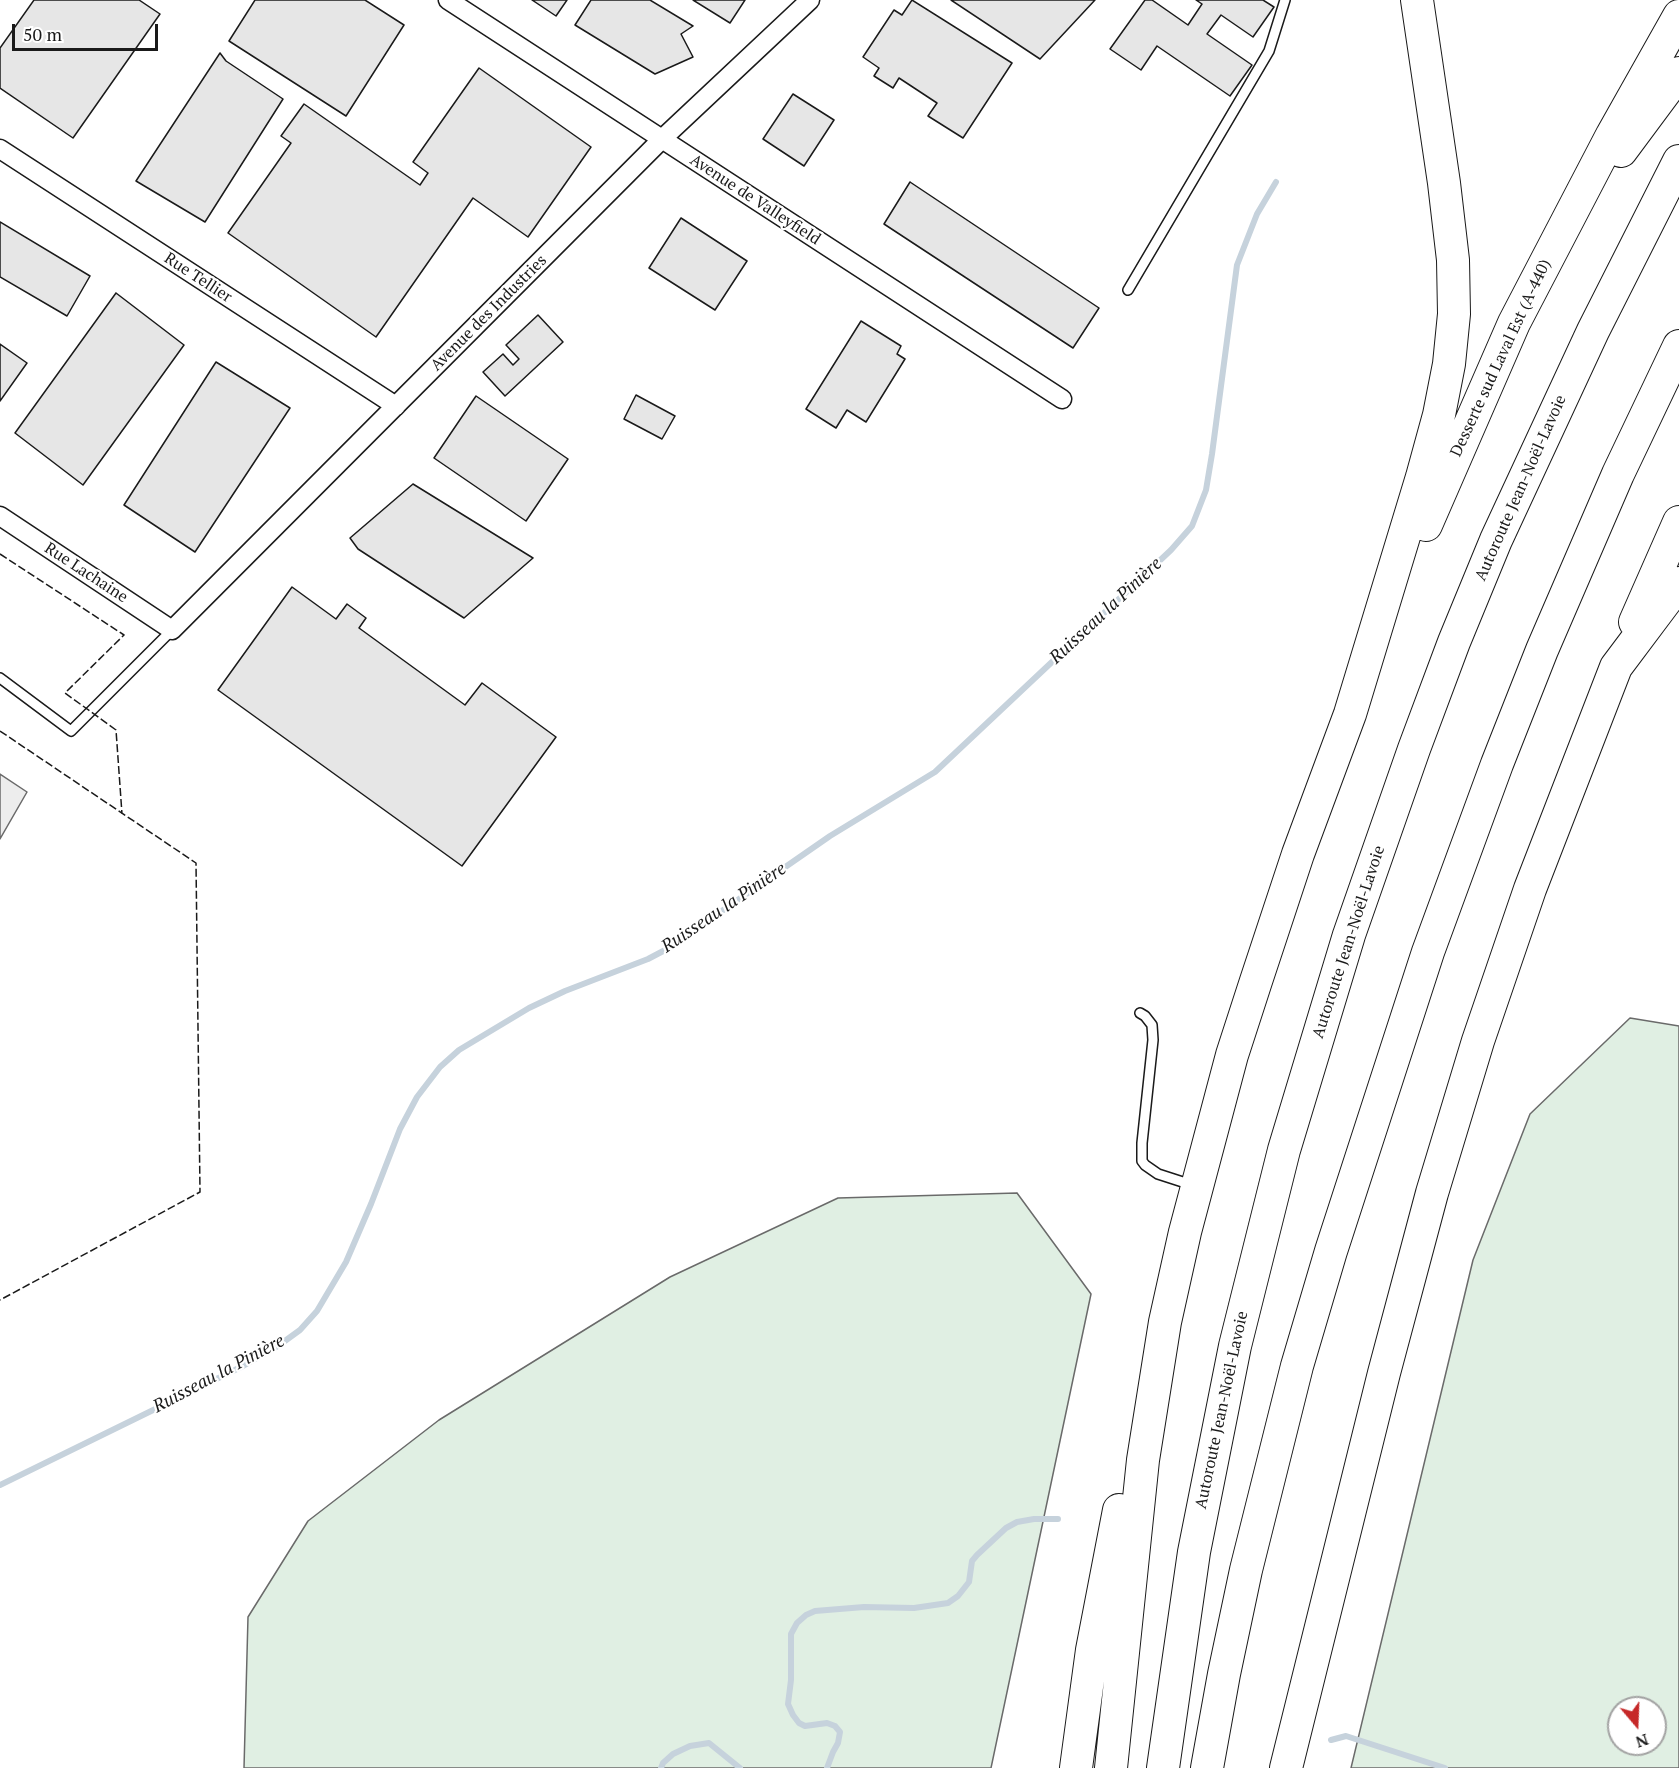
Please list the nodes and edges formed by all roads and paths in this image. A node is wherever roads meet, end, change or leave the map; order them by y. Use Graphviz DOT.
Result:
graph roads {
  1 [pos="448,0"];
  2 [pos="810,0"];
  3 [pos="1285,0"];
  4 [pos="1417,0"];
  5 [pos="1679,16"];
  6 [pos="1679,73"];
  7 [pos="662,139"];
  8 [pos="0,149"];
  9 [pos="1679,161"];
  10 [pos="1570,216"];
  11 [pos="1128,291"];
  12 [pos="1679,346"];
  13 [pos="1062,399"];
  14 [pos="396,406"];
  15 [pos="0,516"];
  16 [pos="1679,522"];
  17 [pos="1679,583"];
  18 [pos="172,630"];
  19 [pos="1616,667"];
  20 [pos="0,678"];
  21 [pos="1350,714"];
  22 [pos="1140,1013"];
  23 [pos="1197,1187"];
  24 [pos="1165,1322"];
  25 [pos="1076,1768"];
  26 [pos="1111,1768"];
  27 [pos="1163,1768"];
  28 [pos="1207,1768"];
  29 [pos="1286,1768"];
  1 -- 7 [label="street, Avenue de Valleyfield"];
  2 -- 7 [label="street, Avenue des Industries"];
  3 -- 11 [label="lane"];
  4 -- 21 [label="highway"];
  5 -- 10 [label="highway, Desserte sud Laval Est (A-440)"];
  6 -- 10 [label="highway"];
  7 -- 13 [label="street, Avenue de Valleyfield"];
  7 -- 14 [label="street, Avenue des Industries"];
  8 -- 14 [label="street, Rue Tellier"];
  9 -- 27 [label="highway, Autoroute Jean-Noël-Lavoie"];
  10 -- 21 [label="highway, Desserte sud Laval Est (A-440)"];
  12 -- 28 [label="highway"];
  14 -- 18 [label="street, Avenue des Industries"];
  15 -- 18 [label="street, Rue Lachaine"];
  16 -- 19 [label="highway"];
  17 -- 19 [label="highway"];
  18 -- 20 [label="lane"];
  19 -- 29 [label="highway"];
  21 -- 23 [label="highway"];
  22 -- 23 [label="lane"];
  23 -- 24 [label="highway"];
  24 -- 25 [label="highway"];
  24 -- 26 [label="highway"];
}
